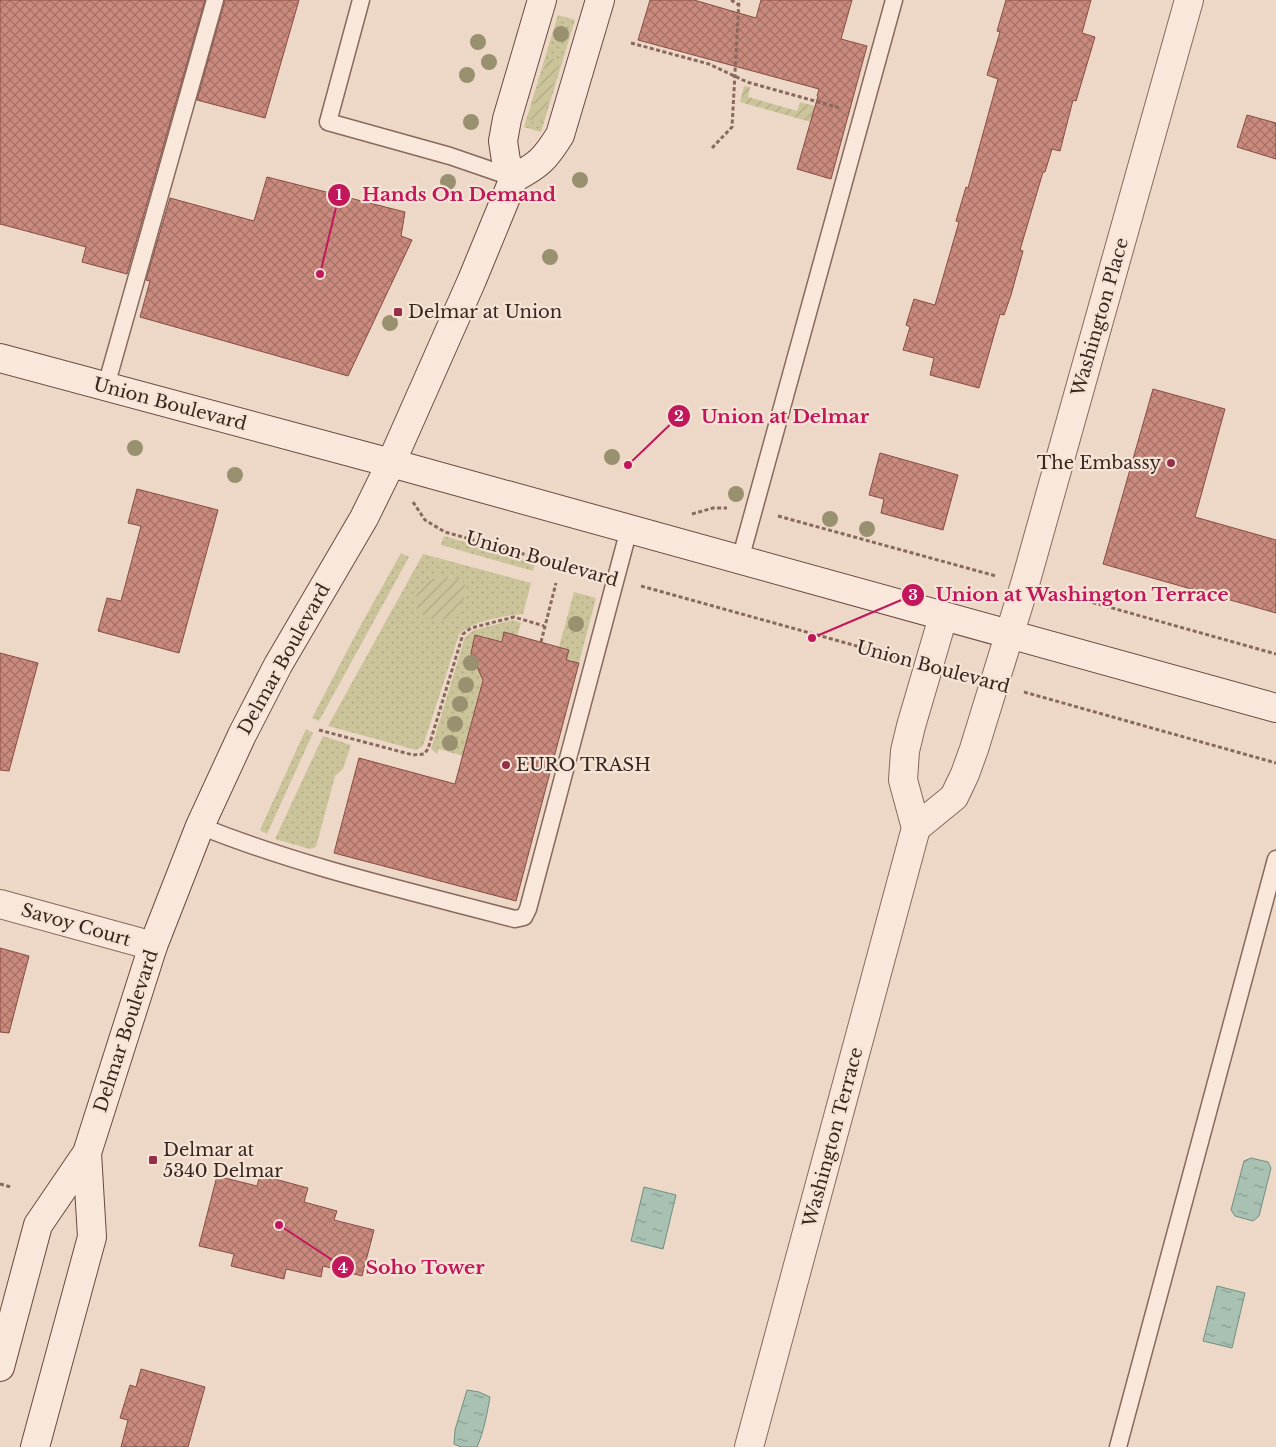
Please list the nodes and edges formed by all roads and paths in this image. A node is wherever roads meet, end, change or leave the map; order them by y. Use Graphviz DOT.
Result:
graph roads {
  1 [pos="215,0"];
  2 [pos="361,0"];
  3 [pos="542,0"];
  4 [pos="600,0"];
  5 [pos="731,0"];
  6 [pos="739,0"];
  7 [pos="894,0"];
  8 [pos="1189,0"];
  9 [pos="739,5"];
  10 [pos="631,43"];
  11 [pos="735,77"];
  12 [pos="842,102"];
  13 [pos="712,148"];
  14 [pos="514,178"];
  15 [pos="0,358"];
  16 [pos="106,386"];
  17 [pos="391,463"];
  18 [pos="753,510"];
  19 [pos="685,515"];
  20 [pos="629,530"];
  21 [pos="445,532"];
  22 [pos="740,560"];
  23 [pos="616,580"];
  24 [pos="556,583"];
  25 [pos="1025,584"];
  26 [pos="943,616"];
  27 [pos="544,626"];
  28 [pos="1009,634"];
  29 [pos="541,642"];
  30 [pos="1276,654"];
  31 [pos="929,666"];
  32 [pos="994,684"];
  33 [pos="1276,708"];
  34 [pos="320,730"];
  35 [pos="1276,763"];
  36 [pos="200,826"];
  37 [pos="916,828"];
  38 [pos="1276,859"];
  39 [pos="0,904"];
  40 [pos="153,946"];
  41 [pos="87,1153"];
  42 [pos="0,1184"];
  43 [pos="11,1187"];
  44 [pos="0,1367"];
  45 [pos="35,1447"];
  46 [pos="749,1447"];
  47 [pos="1118,1447"];
  1 -- 16 [label="lane"];
  2 -- 14 [label="lane"];
  3 -- 14 [label="main road"];
  4 -- 14 [label="main road"];
  5 -- 9 [label="path"];
  6 -- 9 [label="path"];
  7 -- 18 [label="lane"];
  8 -- 25 [label="main road, Washington Place"];
  9 -- 11 [label="path"];
  10 -- 11 [label="path"];
  11 -- 12 [label="path"];
  11 -- 13 [label="path"];
  14 -- 17 [label="main road, Delmar Boulevard"];
  15 -- 16 [label="main road, Union Boulevard"];
  16 -- 17 [label="main road, Union Boulevard"];
  17 -- 20 [label="main road, Union Boulevard"];
  17 -- 36 [label="main road, Delmar Boulevard"];
  18 -- 19 [label="path"];
  18 -- 22 [label="lane"];
  18 -- 25 [label="path"];
  20 -- 22 [label="main road, Union Boulevard"];
  20 -- 23 [label="lane"];
  21 -- 23 [label="path, Union Boulevard"];
  22 -- 26 [label="main road, Union Boulevard"];
  23 -- 31 [label="path, Union Boulevard"];
  23 -- 36 [label="lane"];
  24 -- 27 [label="path"];
  25 -- 28 [label="main road, Washington Place"];
  25 -- 30 [label="path"];
  26 -- 28 [label="main road, Union Boulevard"];
  26 -- 31 [label="main road"];
  27 -- 29 [label="path"];
  27 -- 34 [label="path"];
  28 -- 32 [label="main road, Washington Place"];
  28 -- 33 [label="main road, Union Boulevard"];
  31 -- 37 [label="main road"];
  32 -- 35 [label="path, Union Boulevard"];
  32 -- 37 [label="main road, Washington Place"];
  36 -- 40 [label="main road, Delmar Boulevard"];
  37 -- 46 [label="main road, Washington Terrace"];
  38 -- 47 [label="lane"];
  39 -- 40 [label="main road, Savoy Court"];
  40 -- 41 [label="main road, Delmar Boulevard"];
  41 -- 44 [label="main road, Delmar Boulevard"];
  41 -- 45 [label="main road, Delmar Boulevard"];
  42 -- 43 [label="path"];
}
